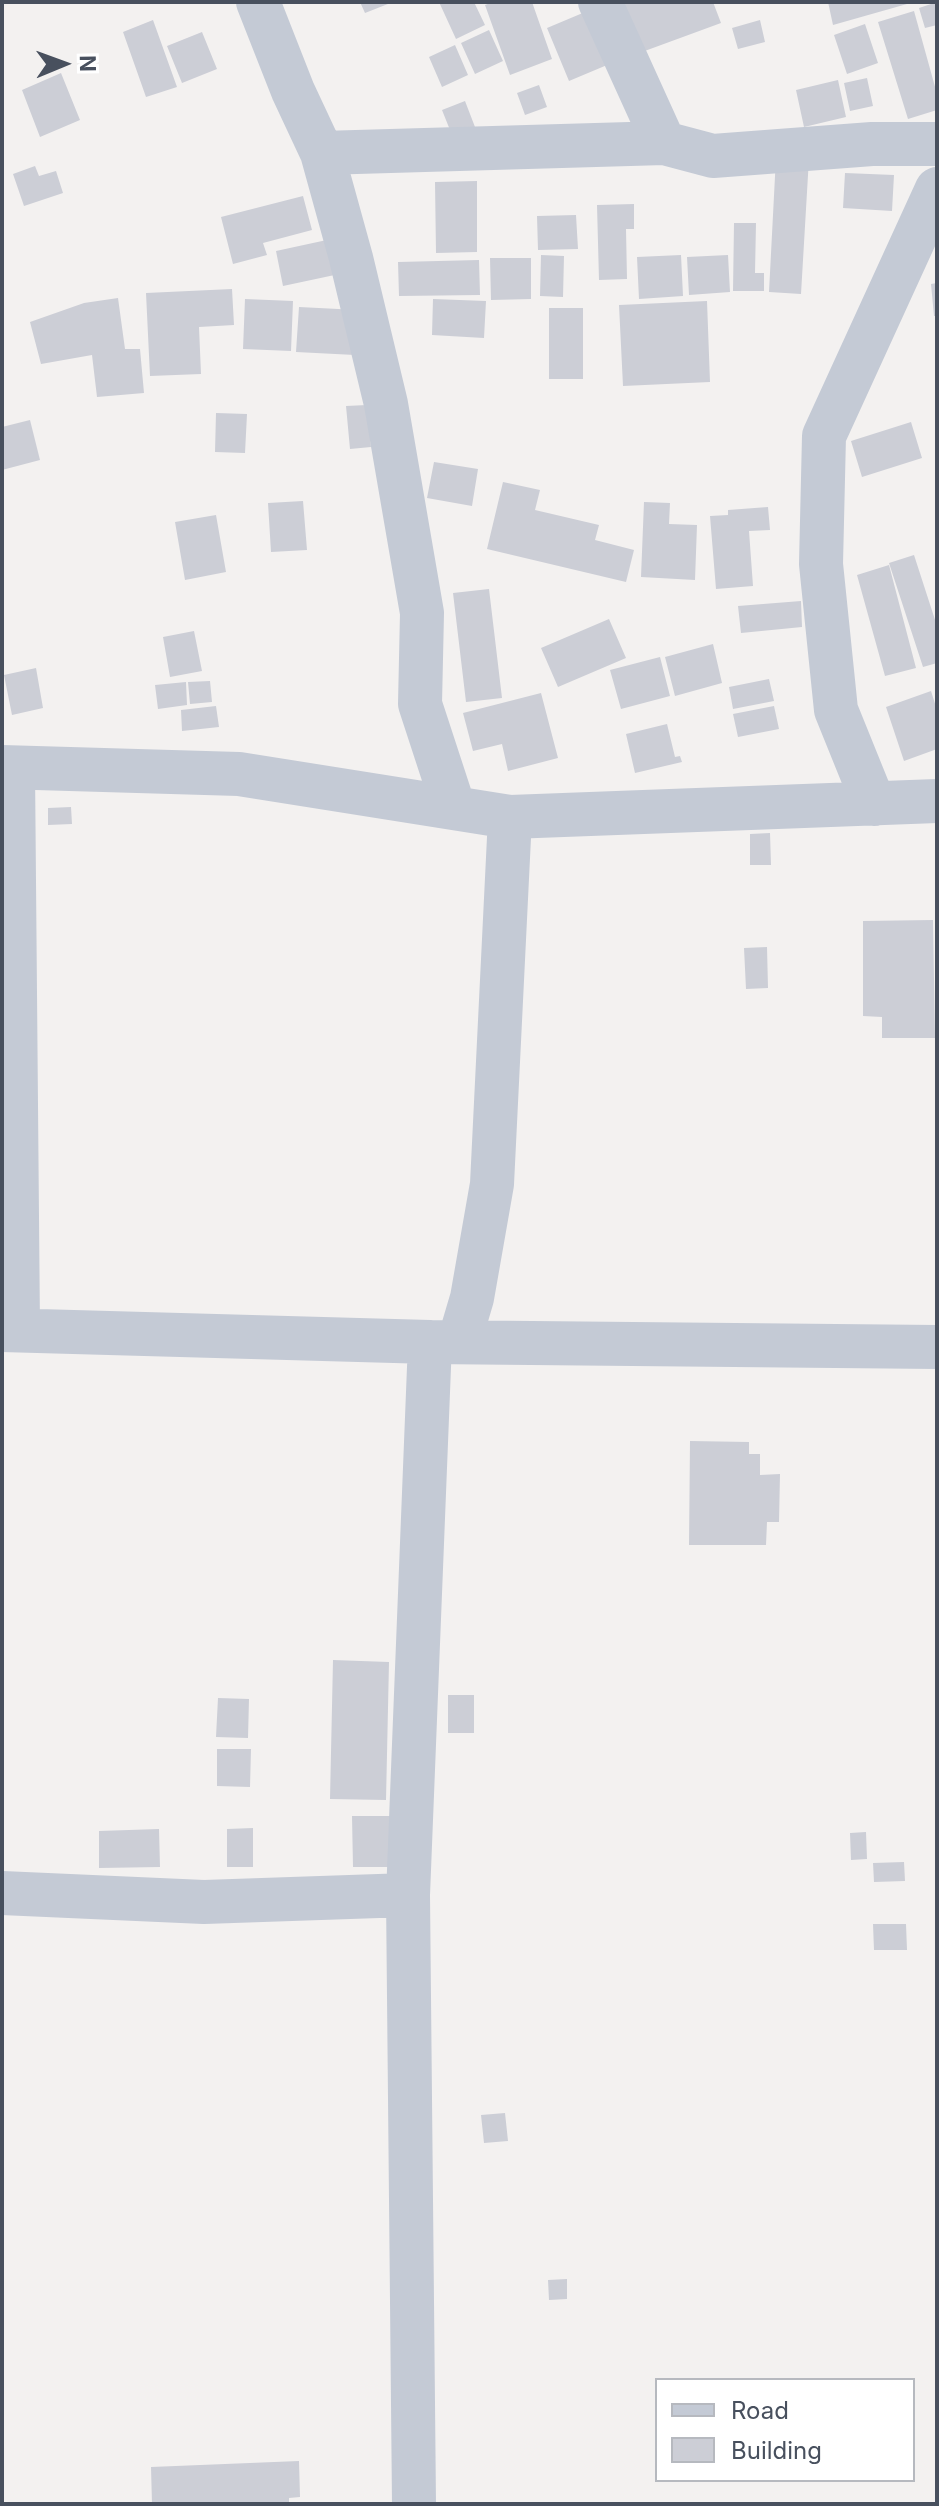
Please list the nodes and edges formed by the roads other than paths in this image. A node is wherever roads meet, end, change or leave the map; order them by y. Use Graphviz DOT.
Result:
graph roads {
  1 [pos="258,2"];
  2 [pos="600,2"];
  3 [pos="664,143"];
  4 [pos="937,144"];
  5 [pos="322,153"];
  6 [pos="937,189"];
  7 [pos="8,768"];
  8 [pos="937,801"];
  9 [pos="874,804"];
  10 [pos="454,808"];
  11 [pos="510,817"];
  12 [pos="10,1330"];
  13 [pos="445,1342"];
  14 [pos="937,1347"];
  15 [pos="2,1893"];
  16 [pos="408,1895"];
  17 [pos="414,2504"];
  1 -- 5 [label="street"];
  2 -- 3 [label="street"];
  3 -- 4 [label="street"];
  3 -- 5 [label="street"];
  5 -- 10 [label="street"];
  6 -- 9 [label="street"];
  7 -- 10 [label="street"];
  7 -- 12 [label="street"];
  8 -- 9 [label="street"];
  9 -- 11 [label="street"];
  10 -- 11 [label="street"];
  11 -- 13 [label="street"];
  12 -- 13 [label="street"];
  13 -- 14 [label="street"];
  13 -- 16 [label="street"];
  15 -- 16 [label="street"];
  16 -- 17 [label="street"];
}
